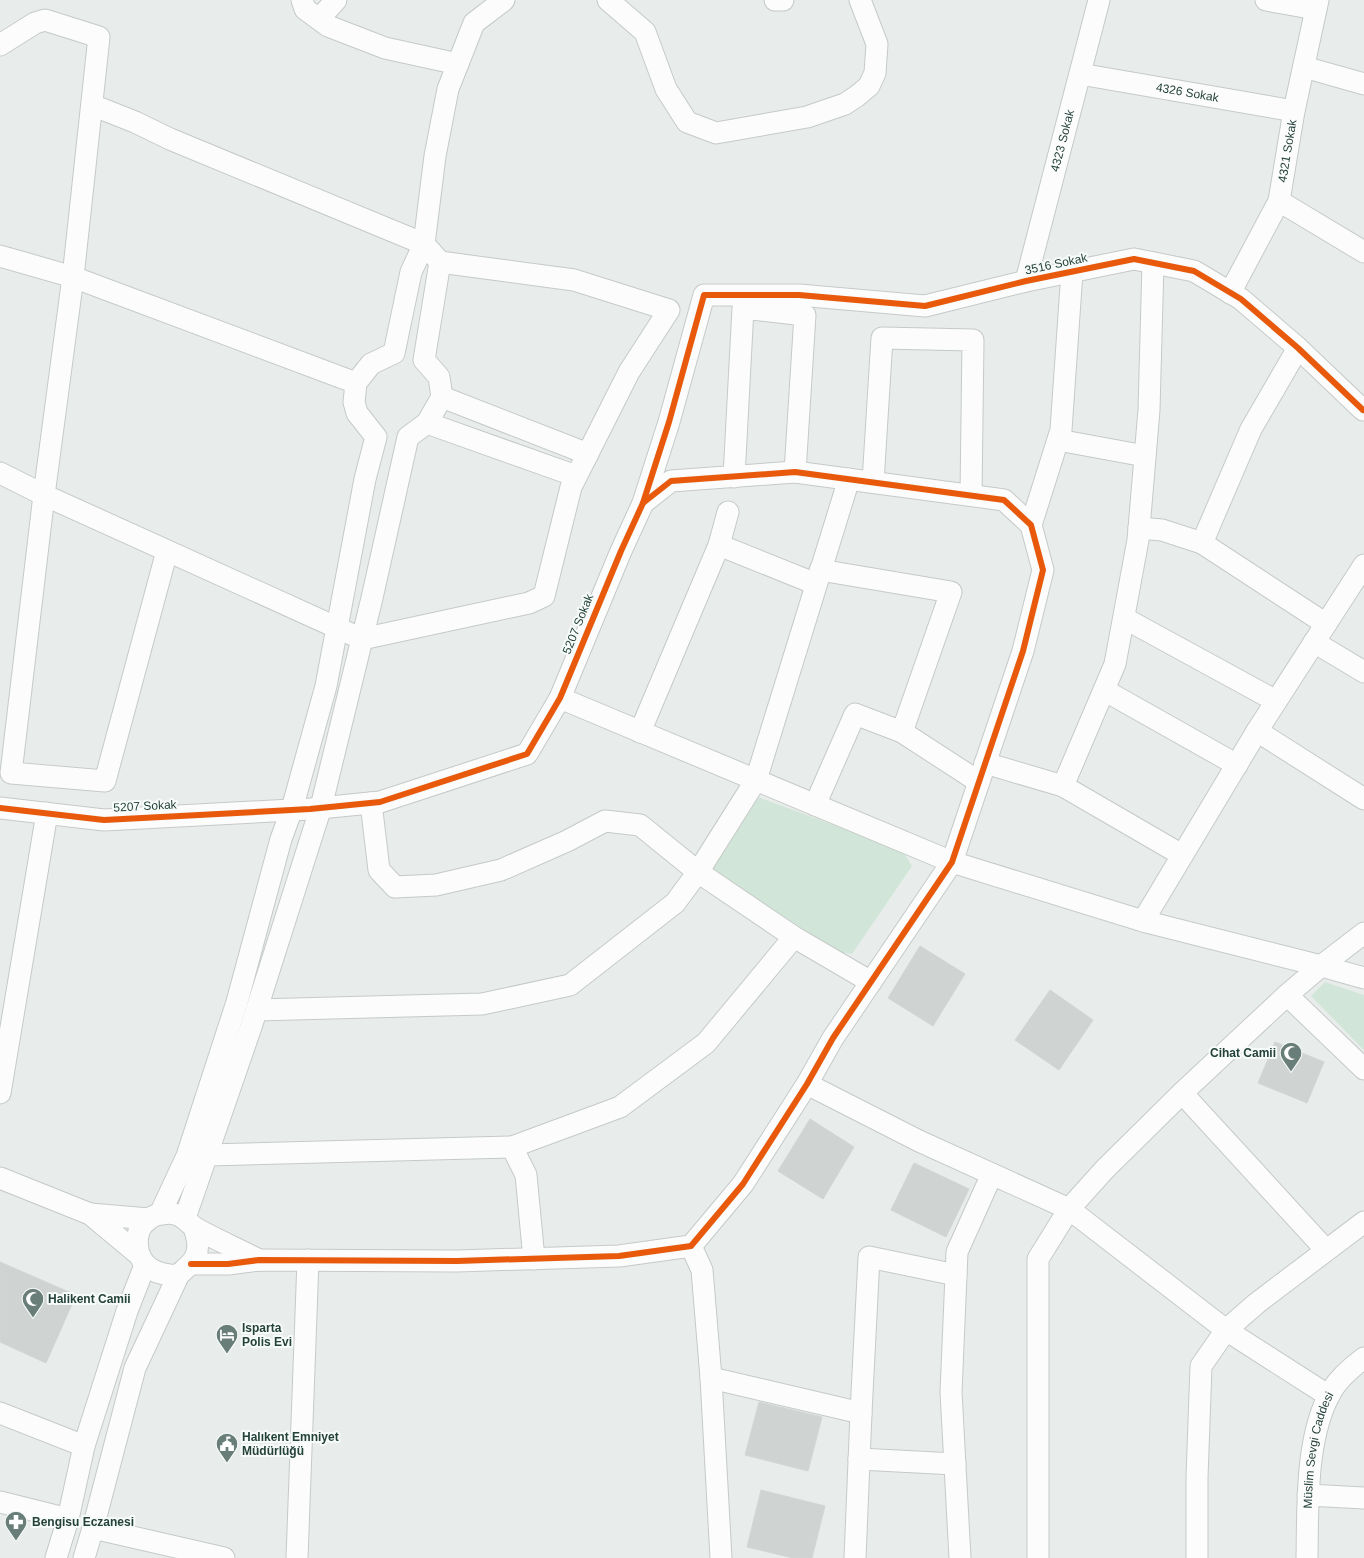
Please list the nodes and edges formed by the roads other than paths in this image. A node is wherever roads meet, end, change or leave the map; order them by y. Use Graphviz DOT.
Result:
graph roads {
  1 [pos="302,0"];
  2 [pos="336,0"];
  3 [pos="504,0"];
  4 [pos="608,0"];
  5 [pos="775,0"];
  6 [pos="783,0"];
  7 [pos="860,0"];
  8 [pos="1099,0"];
  9 [pos="1266,0"];
  10 [pos="1317,4"];
  11 [pos="319,19"];
  12 [pos="0,45"];
  13 [pos="458,64"];
  14 [pos="1304,66"];
  15 [pos="1080,74"];
  16 [pos="1364,84"];
  17 [pos="92,105"];
  18 [pos="1294,111"];
  19 [pos="1279,201"];
  20 [pos="424,244"];
  21 [pos="1364,252"];
  22 [pos="0,256"];
  23 [pos="440,262"];
  24 [pos="1153,263"];
  25 [pos="1072,272"];
  26 [pos="73,277"];
  27 [pos="1026,281"];
  28 [pos="1230,293"];
  29 [pos="704,295"];
  30 [pos="669,310"];
  31 [pos="697,318"];
  32 [pos="1298,348"];
  33 [pos="394,353"];
  34 [pos="424,360"];
  35 [pos="356,383"];
  36 [pos="442,397"];
  37 [pos="1364,409"];
  38 [pos="427,423"];
  39 [pos="376,437"];
  40 [pos="408,437"];
  41 [pos="1058,440"];
  42 [pos="588,454"];
  43 [pos="1145,456"];
  44 [pos="795,472"];
  45 [pos="0,473"];
  46 [pos="576,476"];
  47 [pos="734,477"];
  48 [pos="849,479"];
  49 [pos="873,482"];
  50 [pos="44,495"];
  51 [pos="971,495"];
  52 [pos="643,503"];
  53 [pos="728,512"];
  54 [pos="1031,525"];
  55 [pos="1139,528"];
  56 [pos="1202,543"];
  57 [pos="719,545"];
  58 [pos="167,551"];
  59 [pos="1364,565"];
  60 [pos="818,577"];
  61 [pos="1124,618"];
  62 [pos="1326,624"];
  63 [pos="338,629"];
  64 [pos="362,639"];
  65 [pos="1314,642"];
  66 [pos="1364,672"];
  67 [pos="1104,690"];
  68 [pos="560,698"];
  69 [pos="1276,701"];
  70 [pos="1257,731"];
  71 [pos="640,732"];
  72 [pos="902,732"];
  73 [pos="1237,765"];
  74 [pos="982,772"];
  75 [pos="756,780"];
  76 [pos="1063,786"];
  77 [pos="1364,799"];
  78 [pos="371,802"];
  79 [pos="815,805"];
  80 [pos="322,807"];
  81 [pos="0,808"];
  82 [pos="292,809"];
  83 [pos="47,813"];
  84 [pos="1182,855"];
  85 [pos="952,862"];
  86 [pos="698,872"];
  87 [pos="1143,921"];
  88 [pos="1364,933"];
  89 [pos="794,937"];
  90 [pos="1321,966"];
  91 [pos="1364,978"];
  92 [pos="871,982"];
  93 [pos="1288,995"];
  94 [pos="257,1010"];
  95 [pos="1364,1069"];
  96 [pos="807,1084"];
  97 [pos="0,1093"];
  98 [pos="1182,1093"];
  99 [pos="512,1147"];
  100 [pos="208,1155"];
  101 [pos="992,1174"];
  102 [pos="0,1178"];
  103 [pos="1069,1209"];
  104 [pos="90,1214"];
  105 [pos="154,1216"];
  106 [pos="1364,1222"];
  107 [pos="190,1223"];
  108 [pos="691,1246"];
  109 [pos="1326,1250"];
  110 [pos="534,1259"];
  111 [pos="141,1260"];
  112 [pos="259,1260"];
  113 [pos="308,1260"];
  114 [pos="185,1269"];
  115 [pos="956,1275"];
  116 [pos="1226,1330"];
  117 [pos="1364,1358"];
  118 [pos="711,1378"];
  119 [pos="1329,1396"];
  120 [pos="0,1413"];
  121 [pos="861,1414"];
  122 [pos="84,1446"];
  123 [pos="859,1459"];
  124 [pos="955,1464"];
  125 [pos="1308,1495"];
  126 [pos="1364,1498"];
  127 [pos="0,1502"];
  128 [pos="68,1519"];
  129 [pos="93,1528"];
  130 [pos="56,1558"];
  131 [pos="84,1558"];
  132 [pos="224,1558"];
  133 [pos="297,1558"];
  134 [pos="721,1558"];
  135 [pos="856,1558"];
  136 [pos="960,1558"];
  137 [pos="1038,1558"];
  138 [pos="1197,1558"];
  139 [pos="1307,1558"];
  1 -- 11 [label="street"];
  2 -- 11 [label="street"];
  3 -- 13 [label="street"];
  4 -- 7 [label="street"];
  5 -- 6 [label="street"];
  8 -- 15 [label="street, 4323 Sokak"];
  9 -- 10 [label="street"];
  10 -- 14 [label="street, 4321 Sokak"];
  11 -- 13 [label="street"];
  12 -- 17 [label="street"];
  13 -- 20 [label="street"];
  14 -- 16 [label="street"];
  14 -- 18 [label="street, 4321 Sokak"];
  15 -- 18 [label="street, 4326 Sokak"];
  15 -- 27 [label="street, 4323 Sokak"];
  17 -- 20 [label="street"];
  17 -- 26 [label="street"];
  18 -- 19 [label="street, 4321 Sokak"];
  19 -- 21 [label="street"];
  19 -- 28 [label="street, 4321 Sokak"];
  20 -- 23 [label="street"];
  20 -- 33 [label="street"];
  22 -- 26 [label="street"];
  23 -- 30 [label="street"];
  23 -- 34 [label="street"];
  24 -- 25 [label="street, 3516 Sokak"];
  24 -- 28 [label="street, 3516 Sokak"];
  24 -- 43 [label="street"];
  25 -- 27 [label="street, 3516 Sokak"];
  25 -- 41 [label="street"];
  26 -- 35 [label="street"];
  26 -- 50 [label="street"];
  27 -- 29 [label="street, 3516 Sokak"];
  28 -- 32 [label="street, 3516 Sokak"];
  29 -- 31 [label="street, 5207 Sokak"];
  30 -- 31 [label="street"];
  30 -- 42 [label="street"];
  31 -- 52 [label="street, 5207 Sokak"];
  32 -- 37 [label="street, 3516 Sokak"];
  32 -- 56 [label="street"];
  33 -- 34 [label="street"];
  33 -- 35 [label="street"];
  34 -- 36 [label="street"];
  35 -- 39 [label="street"];
  36 -- 38 [label="street"];
  36 -- 42 [label="street"];
  38 -- 40 [label="street"];
  38 -- 46 [label="street"];
  39 -- 40 [label="street"];
  39 -- 63 [label="street"];
  40 -- 64 [label="street"];
  41 -- 43 [label="street"];
  41 -- 54 [label="street"];
  42 -- 46 [label="street"];
  43 -- 55 [label="street"];
  44 -- 47 [label="street"];
  44 -- 47 [label="street"];
  44 -- 48 [label="street"];
  45 -- 50 [label="street"];
  46 -- 64 [label="street"];
  47 -- 52 [label="street"];
  48 -- 49 [label="street"];
  48 -- 60 [label="street"];
  49 -- 51 [label="street"];
  49 -- 51 [label="street"];
  50 -- 58 [label="street"];
  50 -- 58 [label="street"];
  51 -- 54 [label="street"];
  52 -- 68 [label="street, 5207 Sokak"];
  53 -- 57 [label="street"];
  54 -- 74 [label="street"];
  55 -- 56 [label="street"];
  55 -- 61 [label="street"];
  56 -- 62 [label="street"];
  57 -- 60 [label="street"];
  57 -- 71 [label="street"];
  58 -- 63 [label="street"];
  59 -- 62 [label="street"];
  60 -- 72 [label="street"];
  60 -- 75 [label="street"];
  61 -- 67 [label="street"];
  61 -- 69 [label="street"];
  62 -- 65 [label="street"];
  63 -- 64 [label="street"];
  63 -- 82 [label="street"];
  64 -- 80 [label="street"];
  65 -- 66 [label="street"];
  65 -- 69 [label="street"];
  67 -- 73 [label="street"];
  67 -- 76 [label="street"];
  68 -- 71 [label="street"];
  68 -- 78 [label="street, 5207 Sokak"];
  69 -- 70 [label="street"];
  70 -- 73 [label="street"];
  70 -- 77 [label="street"];
  71 -- 75 [label="street"];
  72 -- 74 [label="street"];
  72 -- 79 [label="street"];
  73 -- 84 [label="street"];
  74 -- 76 [label="street"];
  74 -- 85 [label="street"];
  75 -- 79 [label="street"];
  75 -- 86 [label="street"];
  76 -- 84 [label="street"];
  78 -- 80 [label="street, 5207 Sokak"];
  78 -- 86 [label="street"];
  79 -- 85 [label="street"];
  80 -- 82 [label="street, 5207 Sokak"];
  80 -- 94 [label="street"];
  81 -- 83 [label="street, 5207 Sokak"];
  82 -- 83 [label="street, 5207 Sokak"];
  82 -- 105 [label="street"];
  83 -- 97 [label="street"];
  84 -- 87 [label="street"];
  85 -- 87 [label="street"];
  85 -- 92 [label="street"];
  86 -- 89 [label="street"];
  86 -- 94 [label="street"];
  87 -- 90 [label="street"];
  88 -- 90 [label="street"];
  89 -- 92 [label="street"];
  89 -- 99 [label="street"];
  90 -- 91 [label="street"];
  90 -- 93 [label="street"];
  92 -- 96 [label="street"];
  93 -- 95 [label="street"];
  93 -- 98 [label="street"];
  94 -- 100 [label="street"];
  96 -- 101 [label="street"];
  96 -- 108 [label="street"];
  98 -- 103 [label="street"];
  98 -- 109 [label="street"];
  99 -- 100 [label="street"];
  99 -- 110 [label="street"];
  100 -- 107 [label="street"];
  101 -- 103 [label="street"];
  101 -- 115 [label="street"];
  102 -- 104 [label="street"];
  103 -- 116 [label="street"];
  103 -- 137 [label="street"];
  104 -- 105 [label="street"];
  104 -- 111 [label="street"];
  105 -- 107 [label="street"];
  105 -- 111 [label="street"];
  106 -- 109 [label="street"];
  107 -- 112 [label="street"];
  107 -- 114 [label="street"];
  108 -- 110 [label="street"];
  108 -- 118 [label="street"];
  109 -- 116 [label="street"];
  110 -- 113 [label="street"];
  111 -- 114 [label="street"];
  111 -- 122 [label="street"];
  112 -- 113 [label="street"];
  112 -- 114 [label="street"];
  113 -- 133 [label="street"];
  114 -- 129 [label="street"];
  115 -- 121 [label="street"];
  115 -- 124 [label="street"];
  116 -- 119 [label="street"];
  116 -- 138 [label="street"];
  117 -- 119 [label="street, Müslim Sevgi Caddesi"];
  118 -- 121 [label="street"];
  118 -- 134 [label="street"];
  119 -- 125 [label="street, Müslim Sevgi Caddesi"];
  120 -- 122 [label="street"];
  121 -- 123 [label="street"];
  122 -- 128 [label="street"];
  123 -- 124 [label="street"];
  123 -- 135 [label="street"];
  124 -- 136 [label="street"];
  125 -- 126 [label="street"];
  125 -- 139 [label="street, Müslim Sevgi Caddesi"];
  127 -- 128 [label="street"];
  128 -- 130 [label="street"];
  129 -- 131 [label="street"];
  129 -- 132 [label="street"];
}
